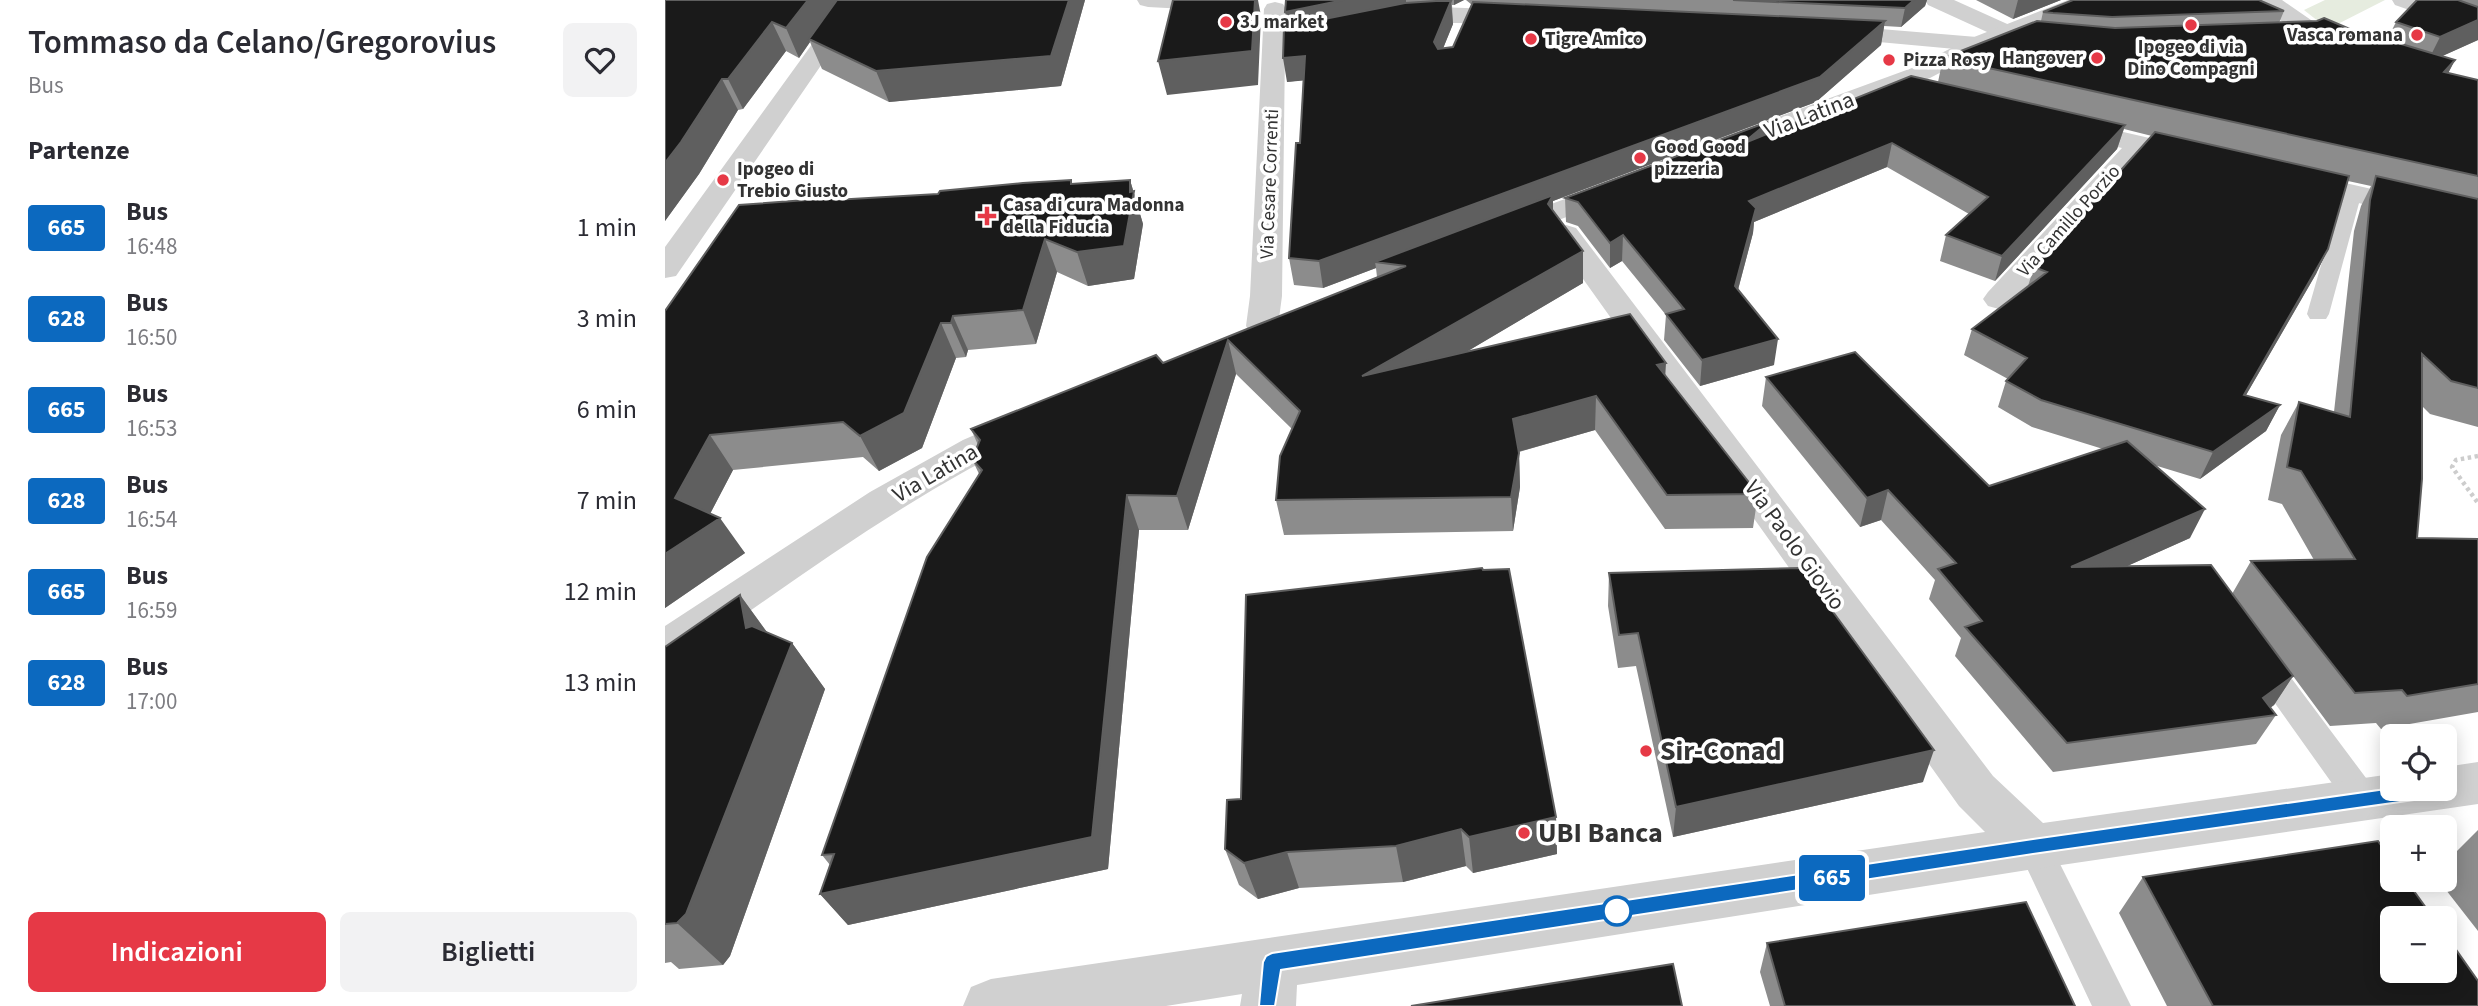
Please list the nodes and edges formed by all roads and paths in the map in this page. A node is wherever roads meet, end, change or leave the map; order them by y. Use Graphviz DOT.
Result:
graph roads {
  1 [pos="855,0"];
  2 [pos="1149,0"];
  3 [pos="1935,0"];
  4 [pos="2087,0"];
  5 [pos="2268,0"];
  6 [pos="2403,0"];
  7 [pos="1301,6"];
  8 [pos="1257,7"];
  9 [pos="1466,14"];
  10 [pos="1544,19"];
  11 [pos="2478,27"];
  12 [pos="1813,31"];
  13 [pos="1990,39"];
  14 [pos="2047,42"];
  15 [pos="1276,43"];
  16 [pos="2368,53"];
  17 [pos="1888,85"];
  18 [pos="1930,95"];
  19 [pos="2048,122"];
  20 [pos="2140,144"];
  21 [pos="1690,159"];
  22 [pos="2220,162"];
  23 [pos="2273,174"];
  24 [pos="1640,179"];
  25 [pos="2352,192"];
  26 [pos="2478,222"];
  27 [pos="1566,234"];
  28 [pos="1476,242"];
  29 [pos="665,269"];
  30 [pos="1999,299"];
  31 [pos="1300,311"];
  32 [pos="2318,314"];
  33 [pos="1046,415"];
  34 [pos="2478,456"];
  35 [pos="2478,503"];
  36 [pos="2247,640"];
  37 [pos="665,648"];
  38 [pos="2478,783"];
  39 [pos="2457,786"];
  40 [pos="2380,797"];
  41 [pos="2363,800"];
  42 [pos="2033,846"];
  43 [pos="1270,984"];
  44 [pos="991,1006"];
  45 [pos="2112,1006"];
  1 -- 29 [label="street"];
  2 -- 8 [label="street"];
  3 -- 13 [label="street"];
  4 -- 13 [label="street, Via Latina"];
  5 -- 16 [label="street"];
  6 -- 11 [label="street"];
  7 -- 8 [label="street"];
  8 -- 15 [label="street, Via Cesare Correnti"];
  9 -- 10 [label="street"];
  9 -- 15 [label="street"];
  12 -- 13 [label="street"];
  13 -- 14 [label="street"];
  13 -- 17 [label="street, Via Latina"];
  15 -- 31 [label="street, Via Cesare Correnti"];
  17 -- 18 [label="street"];
  17 -- 21 [label="street, Via Latina"];
  19 -- 20 [label="street"];
  20 -- 22 [label="street"];
  20 -- 30 [label="street, Via Camillo Porzio"];
  23 -- 25 [label="street"];
  24 -- 28 [label="street"];
  25 -- 26 [label="street"];
  25 -- 32 [label="lane"];
  27 -- 42 [label="street, Via Paolo Giovio"];
  33 -- 37 [label="street, Via Latina"];
  34 -- 35 [label="path"];
  36 -- 41 [label="lane"];
  38 -- 39 [label="street"];
  40 -- 41 [label="street"];
  41 -- 42 [label="street"];
  42 -- 43 [label="street"];
  42 -- 45 [label="lane"];
  43 -- 44 [label="street"];
}
